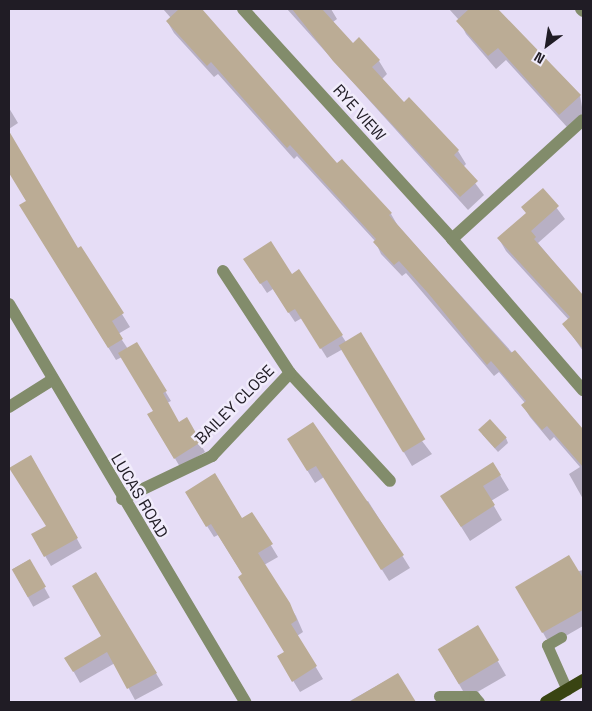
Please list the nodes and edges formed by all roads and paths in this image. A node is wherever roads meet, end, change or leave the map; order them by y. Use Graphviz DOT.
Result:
graph roads {
  1 [pos="243,9"];
  2 [pos="583,120"];
  3 [pos="452,239"];
  4 [pos="223,271"];
  5 [pos="9,304"];
  6 [pos="290,373"];
  7 [pos="52,380"];
  8 [pos="583,390"];
  9 [pos="9,407"];
  10 [pos="390,481"];
  11 [pos="122,499"];
  12 [pos="561,637"];
  13 [pos="583,680"];
  14 [pos="439,696"];
  15 [pos="558,698"];
  16 [pos="245,702"];
  17 [pos="478,702"];
  1 -- 3 [label="street, RYE VIEW"];
  2 -- 3 [label="street"];
  3 -- 8 [label="street, RYE VIEW"];
  4 -- 6 [label="street, BAILEY CLOSE"];
  5 -- 7 [label="street, LUCAS ROAD"];
  6 -- 10 [label="street, BAILEY CLOSE"];
  6 -- 11 [label="street, BAILEY CLOSE"];
  7 -- 9 [label="street"];
  7 -- 11 [label="street, LUCAS ROAD"];
  11 -- 16 [label="street, LUCAS ROAD"];
  12 -- 15 [label="lane"];
  13 -- 15 [label="main road"];
  14 -- 17 [label="lane"];
}
